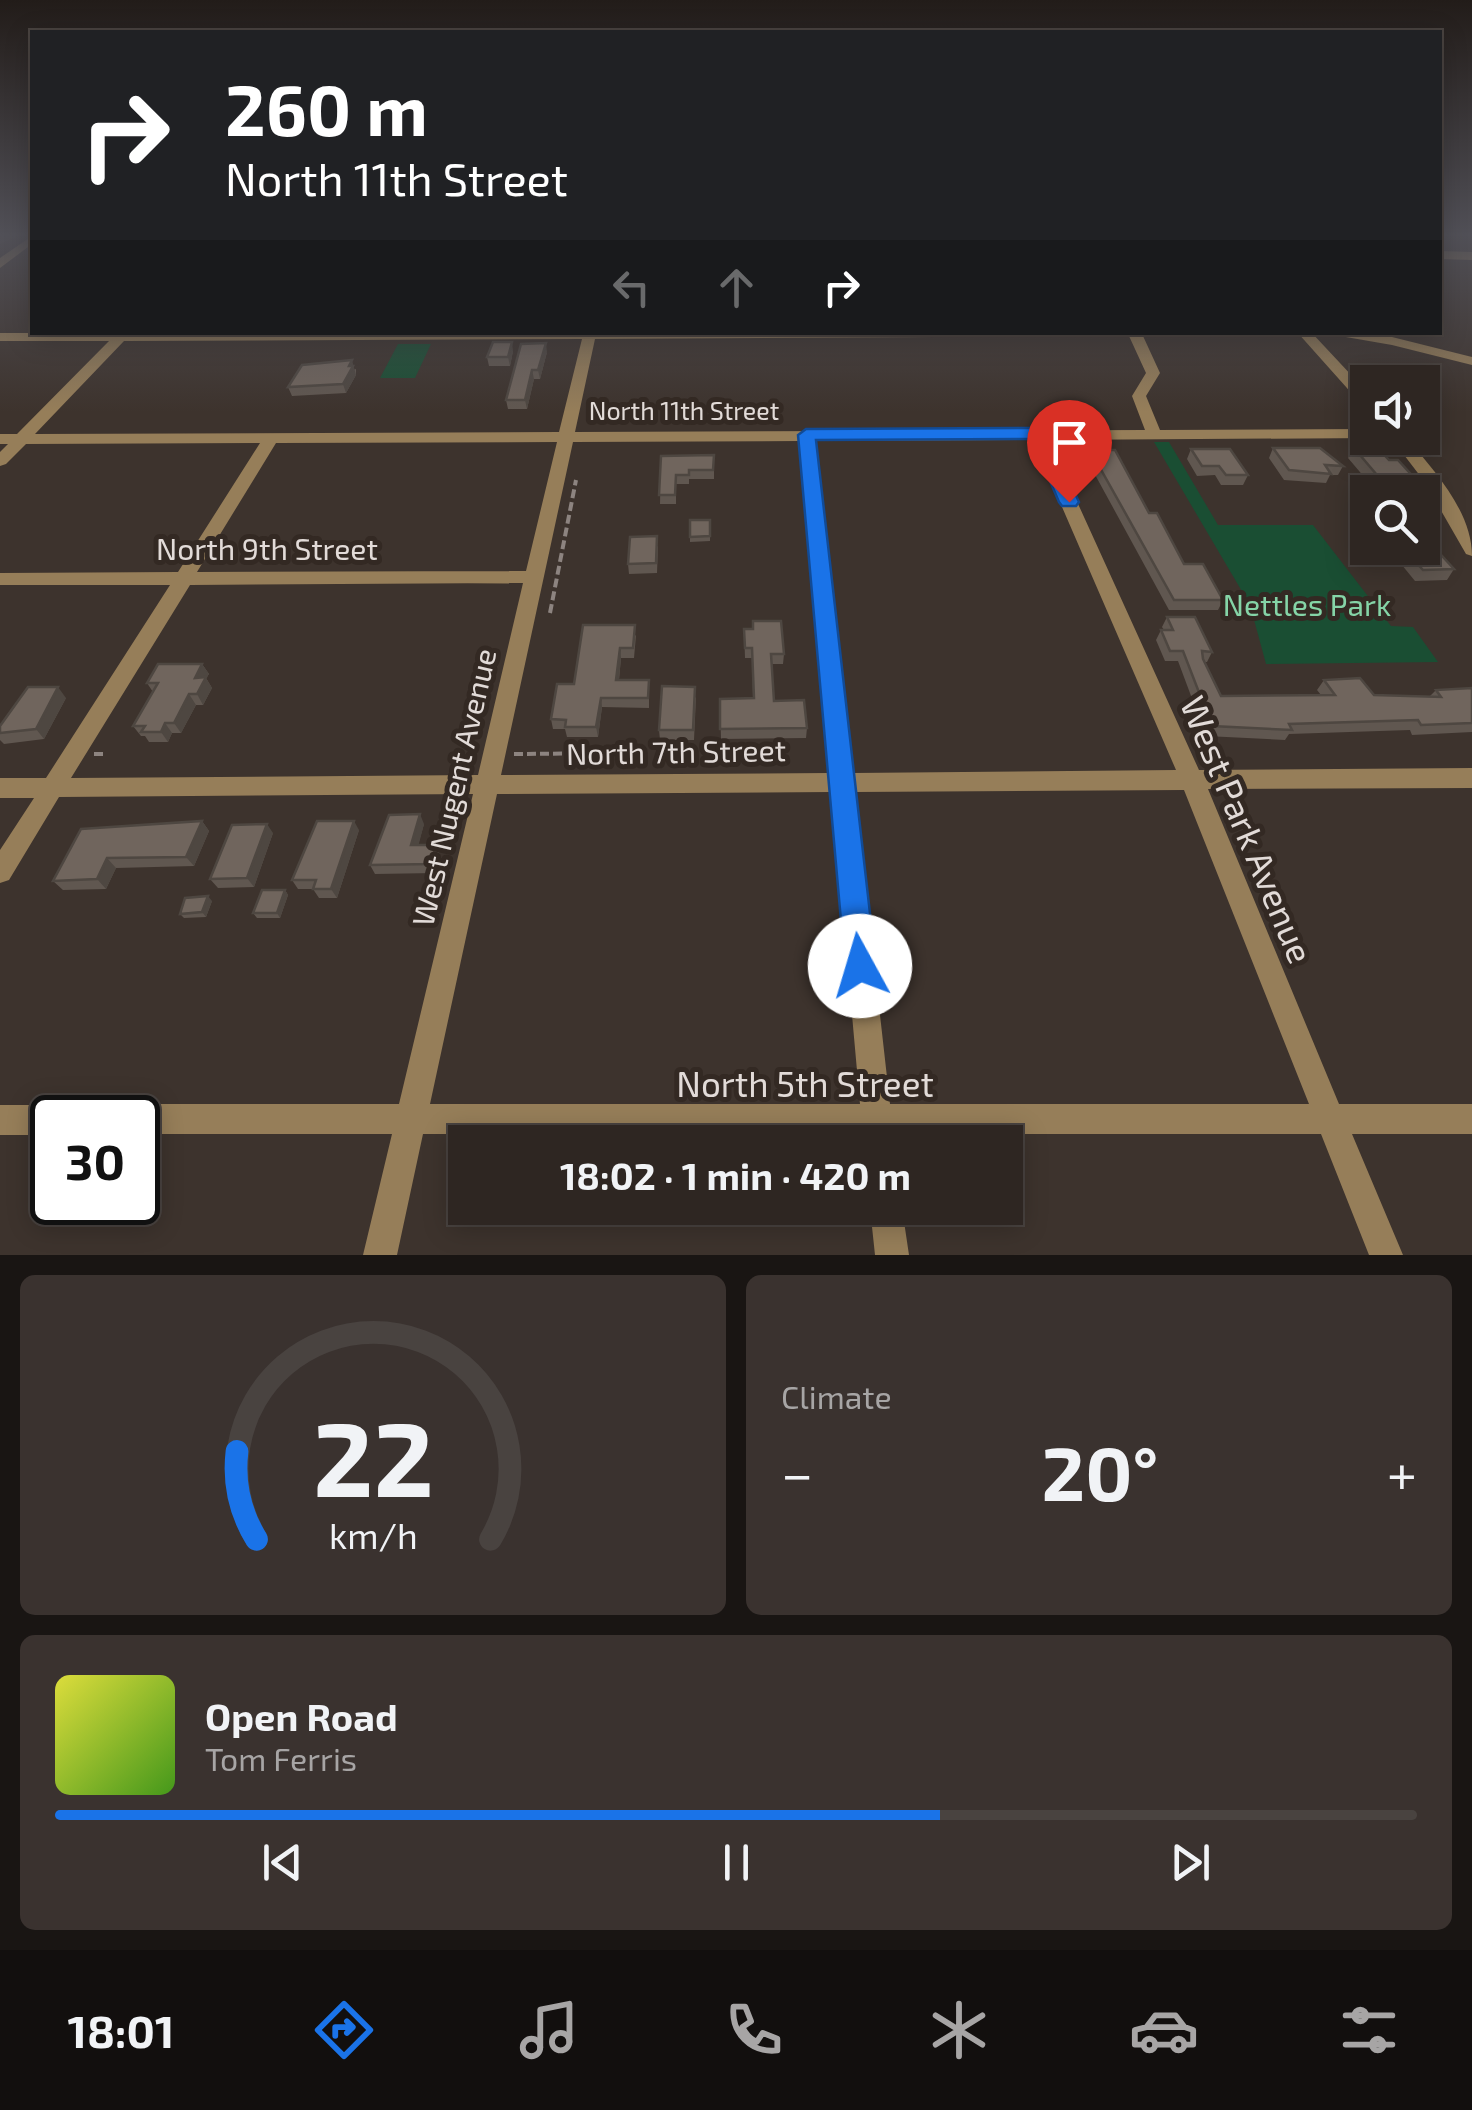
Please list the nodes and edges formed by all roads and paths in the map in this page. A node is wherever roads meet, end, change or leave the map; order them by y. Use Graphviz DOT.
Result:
graph roads {
  1 [pos="61,335"];
  2 [pos="121,335"];
  3 [pos="590,335"];
  4 [pos="1135,335"];
  5 [pos="1305,335"];
  6 [pos="1346,335"];
  7 [pos="0,336"];
  8 [pos="1472,361"];
  9 [pos="1350,384"];
  10 [pos="1038,433"];
  11 [pos="1154,434"];
  12 [pos="1350,434"];
  13 [pos="806,435"];
  14 [pos="566,436"];
  15 [pos="0,440"];
  16 [pos="20,440"];
  17 [pos="270,440"];
  18 [pos="1413,455"];
  19 [pos="0,460"];
  20 [pos="578,467"];
  21 [pos="1472,550"];
  22 [pos="534,577"];
  23 [pos="184,578"];
  24 [pos="0,579"];
  25 [pos="550,613"];
  26 [pos="626,753"];
  27 [pos="471,754"];
  28 [pos="521,754"];
  29 [pos="476,777"];
  30 [pos="1472,778"];
  31 [pos="841,780"];
  32 [pos="1192,780"];
  33 [pos="0,788"];
  34 [pos="54,788"];
  35 [pos="0,872"];
  36 [pos="412,1116"];
  37 [pos="160,1119"];
  38 [pos="1472,1119"];
  39 [pos="0,1120"];
  40 [pos="30,1120"];
  41 [pos="1329,1120"];
  42 [pos="674,1125"];
  43 [pos="877,1125"];
  44 [pos="1023,1128"];
  45 [pos="888,1225"];
  46 [pos="380,1255"];
  47 [pos="892,1255"];
  48 [pos="1386,1255"];
  1 -- 7 [label="street"];
  2 -- 16 [label="street"];
  3 -- 14 [label="street, West Nugent Avenue"];
  4 -- 11 [label="street"];
  5 -- 9 [label="street"];
  6 -- 8 [label="street"];
  10 -- 11 [label="street, North 11th Street"];
  10 -- 13 [label="street, North 11th Street"];
  10 -- 32 [label="street, West Park Avenue"];
  11 -- 12 [label="street, North 11th Street"];
  13 -- 14 [label="street, North 11th Street"];
  13 -- 31 [label="street"];
  14 -- 17 [label="street, North 11th Street"];
  14 -- 22 [label="street, West Nugent Avenue"];
  15 -- 16 [label="street, North 11th Street"];
  16 -- 17 [label="street, North 11th Street"];
  16 -- 19 [label="street"];
  17 -- 23 [label="street"];
  18 -- 21 [label="street"];
  20 -- 25 [label="path"];
  22 -- 23 [label="street, North 9th Street"];
  22 -- 29 [label="street, West Nugent Avenue"];
  23 -- 24 [label="street, North 9th Street"];
  23 -- 34 [label="street"];
  26 -- 28 [label="path"];
  27 -- 29 [label="path"];
  29 -- 31 [label="street, North 7th Street"];
  29 -- 34 [label="street, North 7th Street"];
  29 -- 36 [label="street, West Nugent Avenue"];
  30 -- 32 [label="street, North 7th Street"];
  31 -- 32 [label="street, North 7th Street"];
  31 -- 43 [label="street"];
  32 -- 41 [label="street, West Park Avenue"];
  33 -- 34 [label="street, North 7th Street"];
  34 -- 35 [label="street"];
  36 -- 37 [label="street, North 5th Street"];
  36 -- 42 [label="street, North 5th Street"];
  36 -- 46 [label="street, West Nugent Avenue"];
  38 -- 41 [label="street, North 5th Street"];
  39 -- 40 [label="street"];
  41 -- 44 [label="street, North 5th Street"];
  41 -- 48 [label="street, West Park Avenue"];
  45 -- 47 [label="street"];
}
